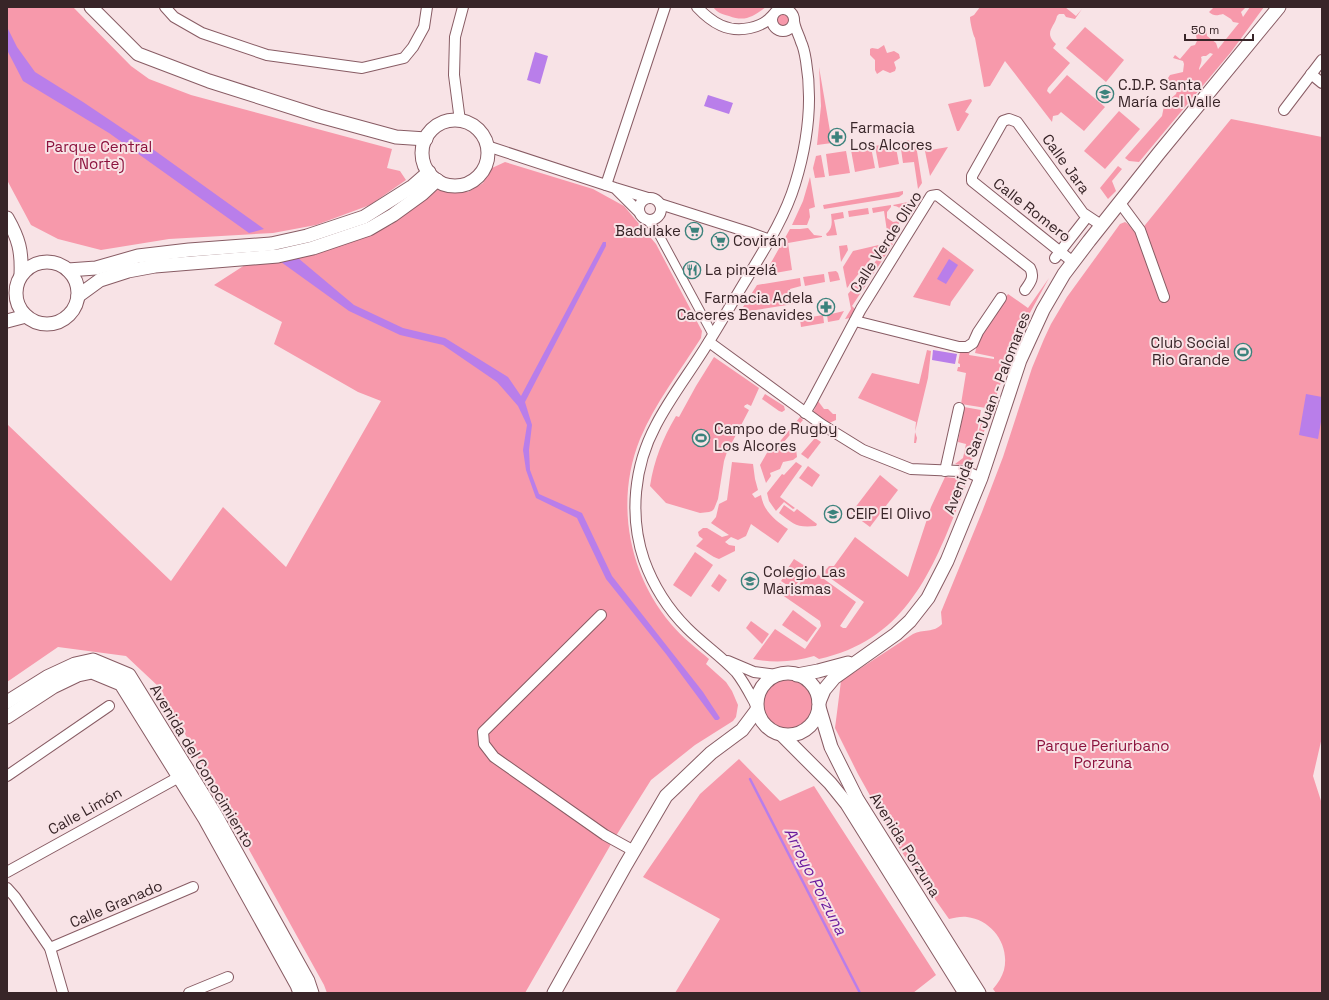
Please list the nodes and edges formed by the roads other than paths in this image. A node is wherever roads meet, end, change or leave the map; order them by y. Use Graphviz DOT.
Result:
graph roads {
  1 [pos="91,7"];
  2 [pos="165,7"];
  3 [pos="427,7"];
  4 [pos="463,7"];
  5 [pos="697,7"];
  6 [pos="1275,7"];
  7 [pos="1279,7"];
  8 [pos="662,8"];
  9 [pos="776,11"];
  10 [pos="792,13"];
  11 [pos="1265,24"];
  12 [pos="782,31"];
  13 [pos="804,56"];
  14 [pos="1322,60"];
  15 [pos="1311,74"];
  16 [pos="1322,83"];
  17 [pos="1284,110"];
  18 [pos="460,121"];
  19 [pos="426,138"];
  20 [pos="487,146"];
  21 [pos="433,176"];
  22 [pos="972,181"];
  23 [pos="611,187"];
  24 [pos="648,198"];
  25 [pos="1120,203"];
  26 [pos="660,204"];
  27 [pos="638,211"];
  28 [pos="1087,217"];
  29 [pos="7,218"];
  30 [pos="647,220"];
  31 [pos="1101,225"];
  32 [pos="770,240"];
  33 [pos="1058,255"];
  34 [pos="1073,262"];
  35 [pos="68,270"];
  36 [pos="21,275"];
  37 [pos="1025,290"];
  38 [pos="78,296"];
  39 [pos="1164,297"];
  40 [pos="1001,298"];
  41 [pos="12,299"];
  42 [pos="26,316"];
  43 [pos="7,321"];
  44 [pos="853,324"];
  45 [pos="711,339"];
  46 [pos="927,344"];
  47 [pos="959,408"];
  48 [pos="804,413"];
  49 [pos="945,471"];
  50 [pos="981,478"];
  51 [pos="601,615"];
  52 [pos="718,655"];
  53 [pos="859,659"];
  54 [pos="797,674"];
  55 [pos="777,675"];
  56 [pos="7,702"];
  57 [pos="819,704"];
  58 [pos="109,706"];
  59 [pos="757,707"];
  60 [pos="7,717"];
  61 [pos="778,734"];
  62 [pos="731,737"];
  63 [pos="7,776"];
  64 [pos="178,777"];
  65 [pos="634,851"];
  66 [pos="7,872"];
  67 [pos="193,887"];
  68 [pos="7,888"];
  69 [pos="50,948"];
  70 [pos="228,977"];
  71 [pos="63,993"];
  72 [pos="189,993"];
  73 [pos="300,993"];
  74 [pos="312,993"];
  75 [pos="554,993"];
  76 [pos="965,993"];
  77 [pos="979,993"];
  1 -- 19 [label="street"];
  2 -- 3 [label="street"];
  4 -- 18 [label="street"];
  5 -- 9 [label="street"];
  6 -- 11 [label="street"];
  7 -- 11 [label="street"];
  8 -- 23 [label="street"];
  9 -- 10 [label="street"];
  9 -- 12 [label="street"];
  10 -- 12 [label="street"];
  10 -- 13 [label="street"];
  11 -- 25 [label="street, Avenida San Juan - Palomares"];
  12 -- 13 [label="street"];
  13 -- 32 [label="street"];
  14 -- 15 [label="street"];
  15 -- 16 [label="street"];
  15 -- 17 [label="street"];
  18 -- 19 [label="street"];
  18 -- 20 [label="street"];
  19 -- 21 [label="street"];
  20 -- 21 [label="street"];
  20 -- 23 [label="street"];
  21 -- 35 [label="street"];
  21 -- 38 [label="street"];
  22 -- 28 [label="street, Calle Jara"];
  22 -- 33 [label="street, Calle Romero"];
  23 -- 24 [label="street"];
  23 -- 27 [label="street"];
  24 -- 26 [label="street"];
  24 -- 27 [label="street"];
  25 -- 31 [label="street, Avenida San Juan - Palomares"];
  25 -- 39 [label="street"];
  26 -- 30 [label="street"];
  26 -- 32 [label="street"];
  27 -- 30 [label="street"];
  28 -- 31 [label="street, Calle Jara"];
  28 -- 33 [label="street"];
  29 -- 36 [label="street"];
  30 -- 45 [label="street"];
  31 -- 34 [label="street, Avenida San Juan - Palomares"];
  32 -- 45 [label="street"];
  33 -- 34 [label="street, Calle Romero"];
  34 -- 50 [label="street, Avenida San Juan - Palomares"];
  35 -- 36 [label="street"];
  35 -- 38 [label="street"];
  36 -- 41 [label="street"];
  37 -- 44 [label="street, Calle Verde Olivo"];
  38 -- 42 [label="street"];
  40 -- 44 [label="street"];
  41 -- 42 [label="street"];
  42 -- 43 [label="street"];
  44 -- 46 [label="street"];
  44 -- 48 [label="street, Calle Verde Olivo"];
  45 -- 48 [label="street"];
  45 -- 52 [label="street"];
  47 -- 49 [label="street"];
  48 -- 49 [label="street"];
  49 -- 50 [label="street"];
  50 -- 53 [label="street, Avenida San Juan - Palomares"];
  51 -- 65 [label="street"];
  52 -- 55 [label="street"];
  52 -- 59 [label="street"];
  53 -- 54 [label="street"];
  53 -- 57 [label="street"];
  54 -- 55 [label="street"];
  54 -- 57 [label="street"];
  55 -- 59 [label="street"];
  56 -- 74 [label="street, Avenida del Conocimiento"];
  57 -- 61 [label="street"];
  57 -- 77 [label="street, Avenida Porzuna"];
  58 -- 63 [label="street"];
  59 -- 61 [label="street"];
  59 -- 62 [label="street"];
  60 -- 64 [label="street, Avenida del Conocimiento"];
  61 -- 62 [label="street"];
  61 -- 76 [label="street, Avenida Porzuna"];
  62 -- 65 [label="street"];
  64 -- 66 [label="street, Calle Limón"];
  64 -- 73 [label="street, Avenida del Conocimiento"];
  65 -- 75 [label="street"];
  67 -- 69 [label="street, Calle Granado"];
  68 -- 69 [label="street"];
  69 -- 71 [label="street"];
  70 -- 72 [label="street"];
}
